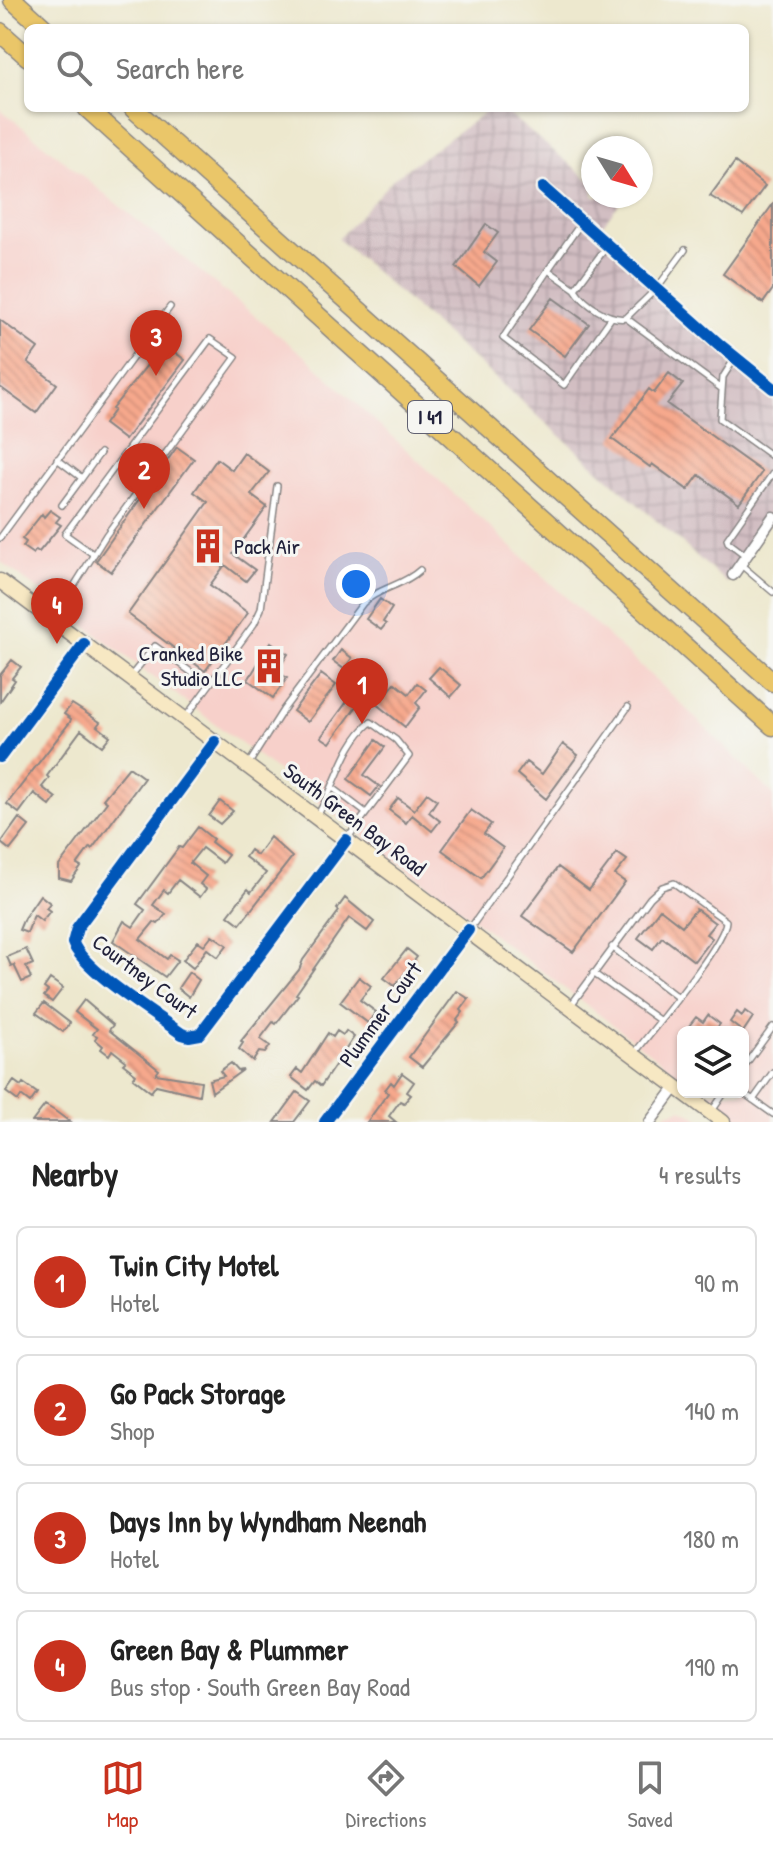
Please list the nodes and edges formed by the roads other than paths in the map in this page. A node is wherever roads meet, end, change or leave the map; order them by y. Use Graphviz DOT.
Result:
graph roads {
  1 [pos="18,2"];
  2 [pos="40,24"];
  3 [pos="0,32"];
  4 [pos="24,53"];
  5 [pos="91,112"];
  6 [pos="137,112"];
  7 [pos="543,188"];
  8 [pos="581,222"];
  9 [pos="607,245"];
  10 [pos="685,250"];
  11 [pos="548,270"];
  12 [pos="657,288"];
  13 [pos="575,289"];
  14 [pos="170,307"];
  15 [pos="611,318"];
  16 [pos="626,318"];
  17 [pos="735,358"];
  18 [pos="773,388"];
  19 [pos="722,389"];
  20 [pos="100,453"];
  21 [pos="773,457"];
  22 [pos="57,459"];
  23 [pos="773,473"];
  24 [pos="82,478"];
  25 [pos="277,486"];
  26 [pos="62,505"];
  27 [pos="773,517"];
  28 [pos="0,538"];
  29 [pos="93,554"];
  30 [pos="743,560"];
  31 [pos="420,570"];
  32 [pos="733,575"];
  33 [pos="0,581"];
  34 [pos="773,592"];
  35 [pos="52,620"];
  36 [pos="84,644"];
  37 [pos="129,678"];
  38 [pos="773,682"];
  39 [pos="209,685"];
  40 [pos="628,707"];
  41 [pos="184,719"];
  42 [pos="773,726"];
  43 [pos="215,742"];
  44 [pos="0,757"];
  45 [pos="247,766"];
  46 [pos="333,788"];
  47 [pos="366,813"];
  48 [pos="316,818"];
  49 [pos="346,840"];
  50 [pos="468,930"];
  51 [pos="612,947"];
  52 [pos="593,973"];
  53 [pos="677,997"];
  54 [pos="569,1007"];
  55 [pos="659,1020"];
  56 [pos="773,1027"];
  57 [pos="633,1055"];
  58 [pos="749,1060"];
  59 [pos="773,1072"];
  60 [pos="676,1087"];
  61 [pos="749,1097"];
  62 [pos="720,1098"];
  63 [pos="753,1100"];
  64 [pos="710,1112"];
  65 [pos="773,1114"];
  66 [pos="325,1122"];
  67 [pos="650,1122"];
  68 [pos="723,1122"];
  1 -- 2 [label="highway"];
  3 -- 4 [label="highway"];
  5 -- 42 [label="highway, I 41"];
  6 -- 38 [label="highway, I 41"];
  7 -- 8 [label="street"];
  8 -- 9 [label="street"];
  8 -- 11 [label="lane"];
  9 -- 12 [label="street"];
  9 -- 13 [label="lane"];
  10 -- 12 [label="lane"];
  11 -- 13 [label="lane"];
  11 -- 15 [label="lane"];
  12 -- 16 [label="lane"];
  12 -- 17 [label="street"];
  13 -- 15 [label="lane"];
  14 -- 22 [label="lane"];
  15 -- 16 [label="lane"];
  16 -- 19 [label="lane"];
  17 -- 18 [label="street"];
  17 -- 19 [label="lane"];
  19 -- 21 [label="lane"];
  20 -- 24 [label="lane"];
  22 -- 24 [label="lane"];
  22 -- 28 [label="lane"];
  23 -- 30 [label="lane"];
  24 -- 26 [label="lane"];
  25 -- 39 [label="lane"];
  27 -- 30 [label="street"];
  29 -- 29 [label="lane"];
  29 -- 35 [label="lane"];
  30 -- 32 [label="street"];
  30 -- 34 [label="lane"];
  31 -- 45 [label="lane"];
  33 -- 35 [label="main road, South Green Bay Road"];
  35 -- 36 [label="main road, South Green Bay Road"];
  36 -- 37 [label="main road, South Green Bay Road"];
  36 -- 44 [label="street"];
  37 -- 39 [label="lane"];
  37 -- 41 [label="main road, South Green Bay Road"];
  39 -- 41 [label="lane"];
  40 -- 50 [label="lane"];
  41 -- 43 [label="main road, South Green Bay Road"];
  43 -- 45 [label="main road, South Green Bay Road"];
  43 -- 49 [label="street, Courtney Court"];
  45 -- 48 [label="main road, South Green Bay Road"];
  46 -- 47 [label="lane"];
  46 -- 47 [label="lane"];
  46 -- 48 [label="lane"];
  47 -- 49 [label="lane"];
  48 -- 49 [label="main road, South Green Bay Road"];
  49 -- 50 [label="main road, South Green Bay Road"];
  50 -- 54 [label="main road, South Green Bay Road"];
  50 -- 66 [label="street, Plummer Court"];
  51 -- 52 [label="lane"];
  51 -- 53 [label="lane"];
  51 -- 53 [label="lane"];
  52 -- 54 [label="lane"];
  52 -- 55 [label="lane"];
  53 -- 55 [label="lane"];
  54 -- 57 [label="main road, South Green Bay Road"];
  55 -- 57 [label="lane"];
  56 -- 58 [label="lane"];
  57 -- 60 [label="main road, South Green Bay Road"];
  59 -- 63 [label="lane"];
  60 -- 64 [label="main road, South Green Bay Road"];
  60 -- 67 [label="street"];
  61 -- 63 [label="lane"];
  62 -- 64 [label="lane"];
  63 -- 65 [label="lane"];
  64 -- 68 [label="main road, South Green Bay Road"];
}
